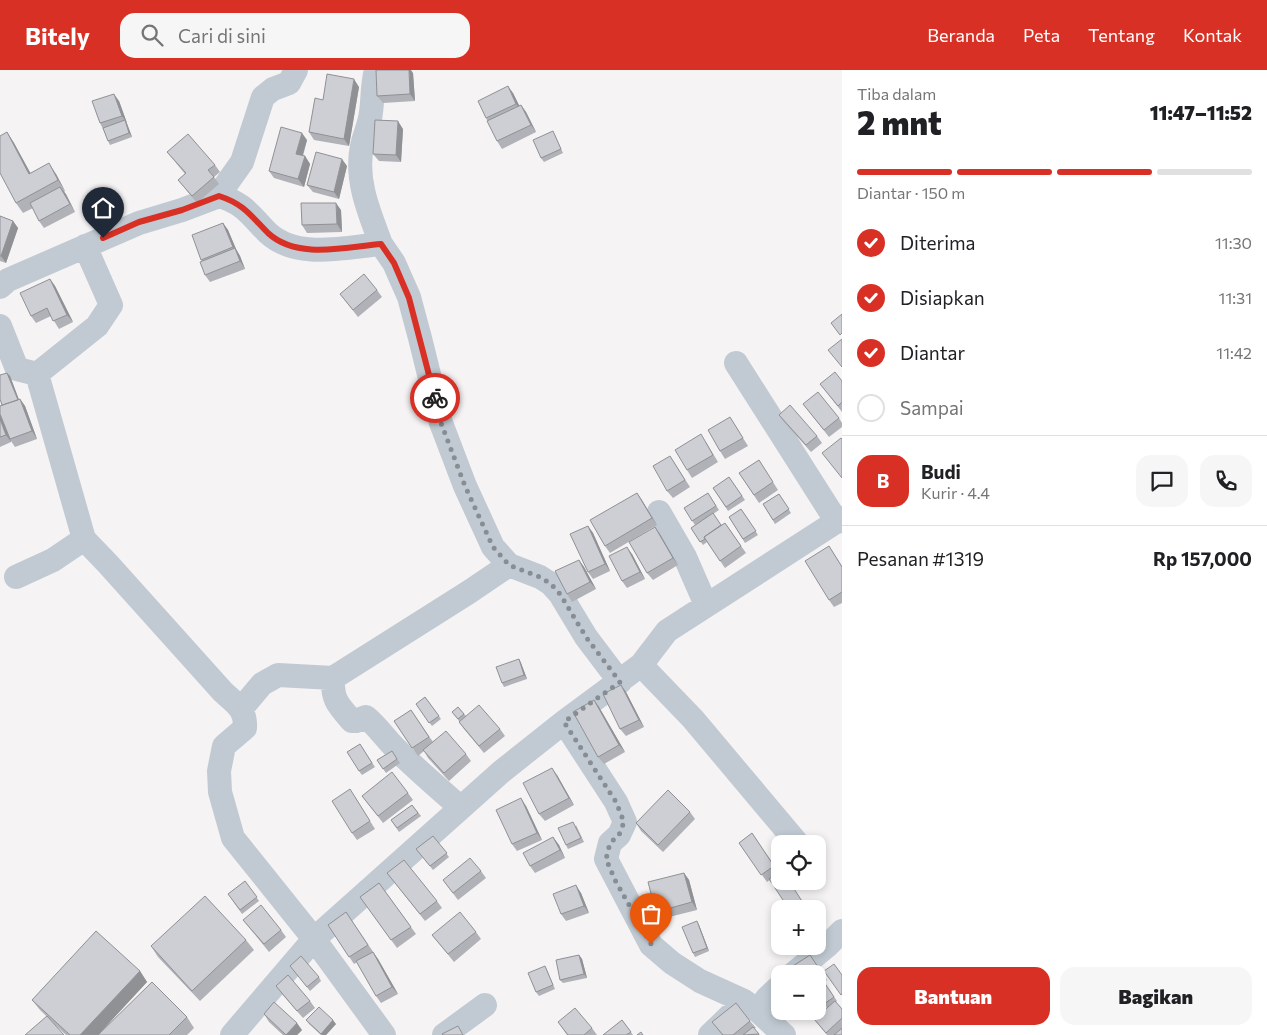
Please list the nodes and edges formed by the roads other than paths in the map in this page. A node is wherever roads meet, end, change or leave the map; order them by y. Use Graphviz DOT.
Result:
graph roads {
  1 [pos="296,70"];
  2 [pos="376,70"];
  3 [pos="219,196"];
  4 [pos="381,244"];
  5 [pos="85,246"];
  6 [pos="0,287"];
  7 [pos="0,326"];
  8 [pos="736,363"];
  9 [pos="18,373"];
  10 [pos="659,512"];
  11 [pos="840,520"];
  12 [pos="84,539"];
  13 [pos="509,565"];
  14 [pos="16,577"];
  15 [pos="706,605"];
  16 [pos="641,665"];
  17 [pos="333,678"];
  18 [pos="620,682"];
  19 [pos="241,708"];
  20 [pos="564,722"];
  21 [pos="460,808"];
  22 [pos="790,835"];
  23 [pos="842,931"];
  24 [pos="314,939"];
  25 [pos="804,965"];
  26 [pos="771,994"];
  27 [pos="485,1005"];
  28 [pos="751,1006"];
  29 [pos="232,1035"];
  30 [pos="384,1035"];
  31 [pos="444,1035"];
  32 [pos="710,1035"];
  33 [pos="784,1035"];
  1 -- 3 [label="street"];
  2 -- 4 [label="street"];
  3 -- 4 [label="street"];
  3 -- 5 [label="street"];
  4 -- 13 [label="street"];
  5 -- 6 [label="street"];
  5 -- 9 [label="street"];
  7 -- 9 [label="street"];
  8 -- 11 [label="street"];
  9 -- 12 [label="street"];
  10 -- 15 [label="street"];
  11 -- 15 [label="street"];
  12 -- 14 [label="street"];
  12 -- 19 [label="street"];
  13 -- 17 [label="street"];
  13 -- 18 [label="street"];
  15 -- 16 [label="street"];
  16 -- 18 [label="street"];
  16 -- 22 [label="street"];
  17 -- 19 [label="street"];
  17 -- 21 [label="street"];
  18 -- 20 [label="street"];
  19 -- 24 [label="street"];
  20 -- 21 [label="street"];
  20 -- 28 [label="street"];
  21 -- 24 [label="street"];
  23 -- 25 [label="street"];
  24 -- 29 [label="street"];
  24 -- 30 [label="street"];
  26 -- 28 [label="street"];
  27 -- 31 [label="street"];
  28 -- 32 [label="street"];
  28 -- 33 [label="street"];
}
